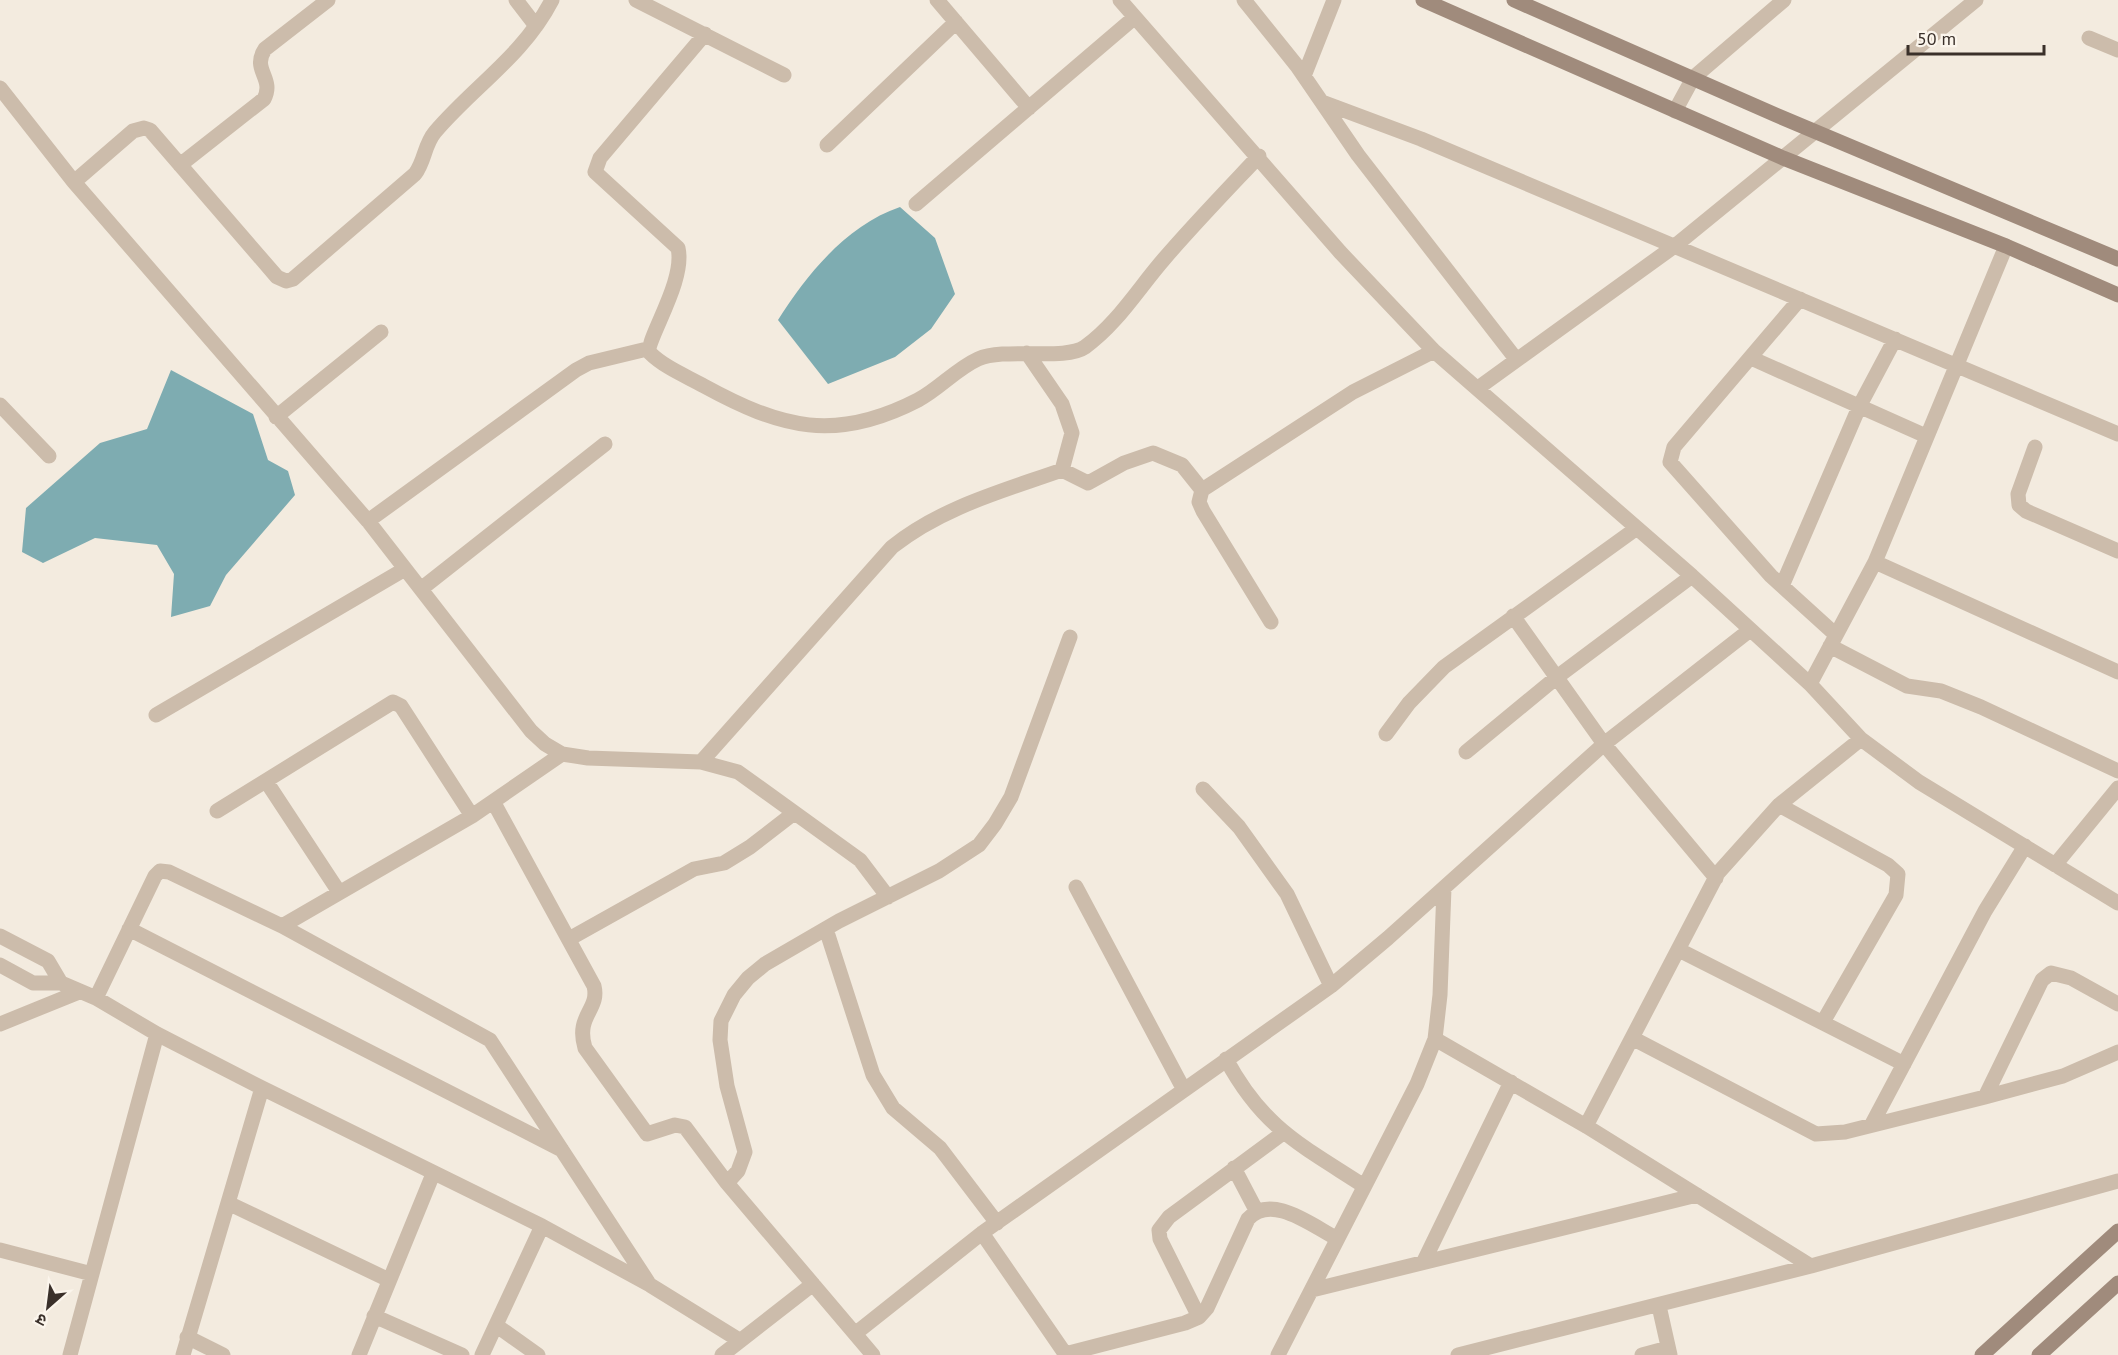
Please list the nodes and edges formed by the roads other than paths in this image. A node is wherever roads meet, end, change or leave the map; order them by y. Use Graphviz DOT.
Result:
graph roads {
  1 [pos="328,0"];
  2 [pos="516,0"];
  3 [pos="552,0"];
  4 [pos="636,0"];
  5 [pos="937,0"];
  6 [pos="1120,0"];
  7 [pos="1244,0"];
  8 [pos="1334,0"];
  9 [pos="1423,0"];
  10 [pos="1514,0"];
  11 [pos="1784,0"];
  12 [pos="1976,0"];
  13 [pos="1135,17"];
  14 [pos="956,22"];
  15 [pos="536,26"];
  16 [pos="705,34"];
  17 [pos="2089,38"];
  18 [pos="2118,50"];
  19 [pos="784,75"];
  20 [pos="1304,76"];
  21 [pos="1693,78"];
  22 [pos="0,88"];
  23 [pos="1322,102"];
  24 [pos="1029,108"];
  25 [pos="1675,111"];
  26 [pos="1817,132"];
  27 [pos="827,145"];
  28 [pos="1259,156"];
  29 [pos="1783,158"];
  30 [pos="180,165"];
  31 [pos="74,182"];
  32 [pos="916,204"];
  33 [pos="1676,245"];
  34 [pos="2006,246"];
  35 [pos="2118,259"];
  36 [pos="2118,295"];
  37 [pos="1800,300"];
  38 [pos="381,332"];
  39 [pos="1895,339"];
  40 [pos="647,349"];
  41 [pos="1434,351"];
  42 [pos="1027,353"];
  43 [pos="1751,358"];
  44 [pos="1516,359"];
  45 [pos="1956,364"];
  46 [pos="1478,388"];
  47 [pos="0,405"];
  48 [pos="1860,405"];
  49 [pos="276,417"];
  50 [pos="2118,434"];
  51 [pos="1926,436"];
  52 [pos="604,444"];
  53 [pos="2035,447"];
  54 [pos="49,456"];
  55 [pos="1062,470"];
  56 [pos="1202,490"];
  57 [pos="368,521"];
  58 [pos="1637,528"];
  59 [pos="2118,551"];
  60 [pos="1875,562"];
  61 [pos="405,569"];
  62 [pos="1692,576"];
  63 [pos="1782,586"];
  64 [pos="421,589"];
  65 [pos="1513,616"];
  66 [pos="1271,622"];
  67 [pos="1750,630"];
  68 [pos="1070,637"];
  69 [pos="1833,640"];
  70 [pos="2118,672"];
  71 [pos="1557,676"];
  72 [pos="1810,684"];
  73 [pos="156,715"];
  74 [pos="1386,734"];
  75 [pos="1861,739"];
  76 [pos="1604,744"];
  77 [pos="1466,752"];
  78 [pos="562,754"];
  79 [pos="701,762"];
  80 [pos="2118,771"];
  81 [pos="266,781"];
  82 [pos="2118,788"];
  83 [pos="1203,789"];
  84 [pos="494,803"];
  85 [pos="1779,805"];
  86 [pos="217,811"];
  87 [pos="794,813"];
  88 [pos="472,816"];
  89 [pos="2025,846"];
  90 [pos="2055,865"];
  91 [pos="1716,878"];
  92 [pos="1076,888"];
  93 [pos="1444,888"];
  94 [pos="339,892"];
  95 [pos="888,897"];
  96 [pos="2118,903"];
  97 [pos="282,926"];
  98 [pos="129,929"];
  99 [pos="826,929"];
  100 [pos="0,936"];
  101 [pos="569,939"];
  102 [pos="1679,950"];
  103 [pos="0,965"];
  104 [pos="60,983"];
  105 [pos="1330,986"];
  106 [pos="79,992"];
  107 [pos="96,998"];
  108 [pos="2118,1004"];
  109 [pos="1823,1022"];
  110 [pos="0,1024"];
  111 [pos="157,1034"];
  112 [pos="1435,1039"];
  113 [pos="1634,1039"];
  114 [pos="2118,1052"];
  115 [pos="1226,1059"];
  116 [pos="1904,1064"];
  117 [pos="1511,1082"];
  118 [pos="262,1088"];
  119 [pos="1184,1090"];
  120 [pos="1985,1097"];
  121 [pos="1872,1124"];
  122 [pos="1586,1126"];
  123 [pos="1283,1133"];
  124 [pos="562,1150"];
  125 [pos="1234,1168"];
  126 [pos="433,1174"];
  127 [pos="2118,1181"];
  128 [pos="727,1183"];
  129 [pos="1364,1186"];
  130 [pos="1697,1195"];
  131 [pos="228,1203"];
  132 [pos="1256,1210"];
  133 [pos="997,1223"];
  134 [pos="542,1226"];
  135 [pos="2118,1231"];
  136 [pos="982,1233"];
  137 [pos="1336,1238"];
  138 [pos="0,1250"];
  139 [pos="1424,1261"];
  140 [pos="1811,1266"];
  141 [pos="92,1274"];
  142 [pos="389,1280"];
  143 [pos="2118,1283"];
  144 [pos="813,1284"];
  145 [pos="650,1285"];
  146 [pos="1312,1290"];
  147 [pos="1659,1306"];
  148 [pos="375,1316"];
  149 [pos="1199,1317"];
  150 [pos="497,1326"];
  151 [pos="856,1333"];
  152 [pos="187,1337"];
  153 [pos="739,1340"];
  154 [pos="1669,1352"];
  155 [pos="1065,1354"];
  156 [pos="70,1355"];
  157 [pos="183,1355"];
  158 [pos="223,1355"];
  159 [pos="359,1355"];
  160 [pos="462,1355"];
  161 [pos="482,1355"];
  162 [pos="538,1355"];
  163 [pos="722,1355"];
  164 [pos="873,1355"];
  165 [pos="1278,1355"];
  166 [pos="1458,1355"];
  167 [pos="1642,1355"];
  168 [pos="1982,1355"];
  169 [pos="2039,1355"];
  1 -- 30 [label="street"];
  2 -- 15 [label="street"];
  3 -- 15 [label="street"];
  4 -- 16 [label="street"];
  5 -- 14 [label="street"];
  6 -- 13 [label="street"];
  7 -- 20 [label="street"];
  8 -- 20 [label="street"];
  9 -- 25 [label="main road"];
  10 -- 21 [label="main road"];
  11 -- 21 [label="street"];
  12 -- 26 [label="street"];
  13 -- 24 [label="street"];
  13 -- 28 [label="street"];
  14 -- 24 [label="street"];
  14 -- 27 [label="street"];
  15 -- 30 [label="street"];
  16 -- 19 [label="street"];
  16 -- 40 [label="street"];
  17 -- 18 [label="street"];
  20 -- 23 [label="street"];
  21 -- 25 [label="street"];
  21 -- 26 [label="main road"];
  22 -- 31 [label="street"];
  23 -- 33 [label="street"];
  23 -- 44 [label="street"];
  24 -- 32 [label="street"];
  25 -- 29 [label="main road"];
  26 -- 29 [label="street"];
  26 -- 35 [label="main road"];
  28 -- 41 [label="street"];
  28 -- 42 [label="street"];
  29 -- 33 [label="street"];
  29 -- 34 [label="main road"];
  30 -- 31 [label="street"];
  31 -- 49 [label="street"];
  33 -- 37 [label="street"];
  33 -- 44 [label="street"];
  34 -- 36 [label="main road"];
  34 -- 45 [label="street"];
  37 -- 39 [label="street"];
  37 -- 43 [label="street"];
  38 -- 49 [label="street"];
  39 -- 45 [label="street"];
  39 -- 48 [label="street"];
  40 -- 42 [label="street"];
  40 -- 57 [label="street"];
  41 -- 46 [label="street"];
  41 -- 56 [label="street"];
  42 -- 55 [label="street"];
  43 -- 48 [label="street"];
  43 -- 63 [label="street"];
  44 -- 46 [label="street"];
  45 -- 50 [label="street"];
  45 -- 51 [label="street"];
  46 -- 58 [label="street"];
  47 -- 54 [label="street"];
  48 -- 51 [label="street"];
  48 -- 63 [label="street"];
  49 -- 57 [label="street"];
  51 -- 60 [label="street"];
  52 -- 64 [label="street"];
  53 -- 59 [label="street"];
  55 -- 56 [label="street"];
  55 -- 79 [label="street"];
  56 -- 66 [label="street"];
  57 -- 61 [label="street"];
  58 -- 62 [label="street"];
  58 -- 65 [label="street"];
  60 -- 69 [label="street"];
  60 -- 70 [label="street"];
  61 -- 64 [label="street"];
  61 -- 73 [label="street"];
  62 -- 67 [label="street"];
  62 -- 71 [label="street"];
  63 -- 69 [label="street"];
  64 -- 78 [label="street"];
  65 -- 71 [label="street"];
  65 -- 74 [label="street"];
  67 -- 72 [label="street"];
  67 -- 76 [label="street"];
  68 -- 95 [label="street"];
  69 -- 72 [label="street"];
  69 -- 80 [label="street"];
  71 -- 76 [label="street"];
  71 -- 77 [label="street"];
  72 -- 75 [label="street"];
  75 -- 85 [label="street"];
  75 -- 89 [label="street"];
  76 -- 91 [label="street"];
  76 -- 93 [label="street"];
  78 -- 79 [label="street"];
  78 -- 84 [label="street"];
  79 -- 87 [label="street"];
  81 -- 86 [label="street"];
  81 -- 88 [label="street"];
  81 -- 94 [label="street"];
  82 -- 90 [label="street"];
  83 -- 105 [label="street"];
  84 -- 88 [label="street"];
  84 -- 101 [label="street"];
  85 -- 91 [label="street"];
  85 -- 109 [label="street"];
  87 -- 95 [label="street"];
  87 -- 101 [label="street"];
  88 -- 94 [label="street"];
  89 -- 90 [label="street"];
  89 -- 116 [label="street"];
  90 -- 96 [label="street"];
  91 -- 102 [label="street"];
  92 -- 119 [label="street"];
  93 -- 105 [label="street"];
  93 -- 112 [label="street"];
  94 -- 97 [label="street"];
  95 -- 99 [label="street"];
  97 -- 98 [label="street"];
  97 -- 124 [label="street"];
  98 -- 107 [label="street"];
  98 -- 124 [label="street"];
  99 -- 128 [label="street"];
  99 -- 133 [label="street"];
  100 -- 104 [label="street"];
  101 -- 128 [label="street"];
  102 -- 109 [label="street"];
  102 -- 113 [label="street"];
  103 -- 104 [label="street"];
  104 -- 106 [label="street"];
  105 -- 115 [label="street"];
  106 -- 107 [label="street"];
  106 -- 110 [label="street"];
  107 -- 111 [label="street"];
  108 -- 120 [label="street"];
  109 -- 116 [label="street"];
  111 -- 118 [label="street"];
  111 -- 141 [label="street"];
  112 -- 117 [label="street"];
  112 -- 129 [label="street"];
  113 -- 121 [label="street"];
  113 -- 122 [label="street"];
  114 -- 120 [label="street"];
  115 -- 119 [label="street"];
  115 -- 123 [label="street"];
  116 -- 121 [label="street"];
  117 -- 122 [label="street"];
  117 -- 139 [label="street"];
  118 -- 126 [label="street"];
  118 -- 131 [label="street"];
  119 -- 133 [label="street"];
  120 -- 121 [label="street"];
  122 -- 130 [label="street"];
  123 -- 125 [label="street"];
  123 -- 129 [label="street"];
  124 -- 145 [label="street"];
  125 -- 132 [label="street"];
  125 -- 149 [label="street"];
  126 -- 134 [label="street"];
  126 -- 142 [label="street"];
  127 -- 140 [label="street"];
  128 -- 144 [label="street"];
  129 -- 137 [label="street"];
  130 -- 139 [label="street"];
  130 -- 140 [label="street"];
  131 -- 142 [label="street"];
  131 -- 152 [label="street"];
  132 -- 137 [label="street"];
  132 -- 149 [label="street"];
  133 -- 136 [label="street"];
  134 -- 145 [label="street"];
  134 -- 150 [label="street"];
  135 -- 168 [label="main road"];
  136 -- 151 [label="street"];
  136 -- 155 [label="street"];
  137 -- 146 [label="street"];
  138 -- 141 [label="street"];
  139 -- 146 [label="street"];
  140 -- 147 [label="street"];
  141 -- 156 [label="street"];
  142 -- 148 [label="street"];
  143 -- 169 [label="main road"];
  144 -- 151 [label="street"];
  144 -- 153 [label="street"];
  145 -- 153 [label="street"];
  146 -- 165 [label="street"];
  147 -- 154 [label="street"];
  147 -- 166 [label="street"];
  148 -- 159 [label="street"];
  148 -- 160 [label="street"];
  149 -- 155 [label="street"];
  150 -- 161 [label="street"];
  150 -- 162 [label="street"];
  151 -- 164 [label="street"];
  152 -- 157 [label="street"];
  152 -- 158 [label="street"];
  153 -- 163 [label="street"];
  154 -- 167 [label="street"];
}
